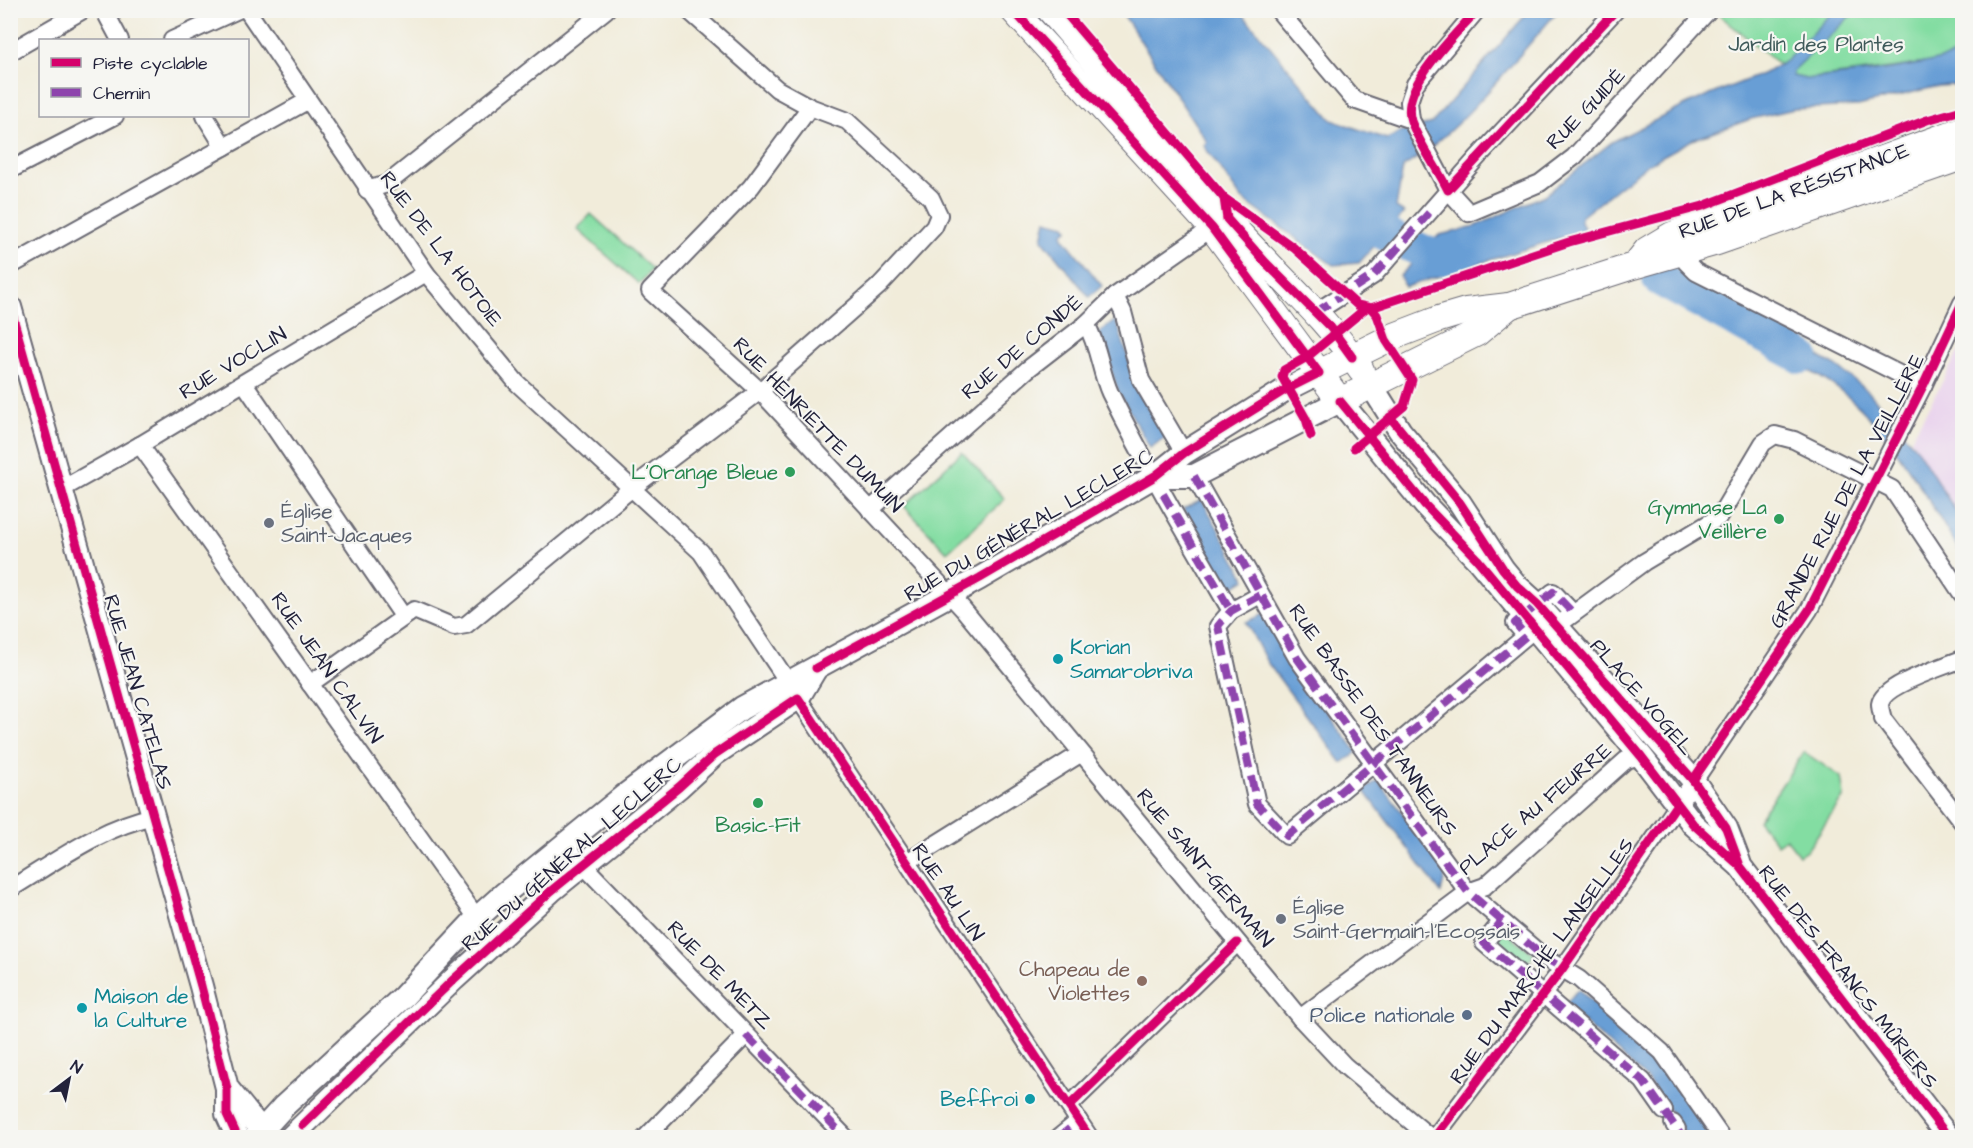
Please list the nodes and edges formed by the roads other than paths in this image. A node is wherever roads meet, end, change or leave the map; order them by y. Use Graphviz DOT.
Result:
graph roads {
  1 [pos="83,10"];
  2 [pos="104,10"];
  3 [pos="238,10"];
  4 [pos="247,10"];
  5 [pos="606,10"];
  6 [pos="688,10"];
  7 [pos="1013,10"];
  8 [pos="1050,10"];
  9 [pos="1278,10"];
  10 [pos="1476,10"];
  11 [pos="1616,10"];
  12 [pos="1709,10"];
  13 [pos="119,39"];
  14 [pos="174,39"];
  15 [pos="10,52"];
  16 [pos="307,101"];
  17 [pos="810,107"];
  18 [pos="113,117"];
  19 [pos="206,117"];
  20 [pos="1411,120"];
  21 [pos="1962,129"];
  22 [pos="224,147"];
  23 [pos="1962,157"];
  24 [pos="10,170"];
  25 [pos="367,190"];
  26 [pos="1448,190"];
  27 [pos="1212,228"];
  28 [pos="1682,253"];
  29 [pos="10,266"];
  30 [pos="1633,266"];
  31 [pos="426,273"];
  32 [pos="1119,293"];
  33 [pos="1962,303"];
  34 [pos="1509,306"];
  35 [pos="10,307"];
  36 [pos="1316,312"];
  37 [pos="1086,324"];
  38 [pos="1288,331"];
  39 [pos="1352,357"];
  40 [pos="1319,373"];
  41 [pos="244,383"];
  42 [pos="1371,385"];
  43 [pos="1923,386"];
  44 [pos="760,391"];
  45 [pos="1340,401"];
  46 [pos="140,445"];
  47 [pos="1184,453"];
  48 [pos="1194,476"];
  49 [pos="1874,480"];
  50 [pos="1159,485"];
  51 [pos="632,488"];
  52 [pos="62,489"];
  53 [pos="870,510"];
  54 [pos="1962,594"];
  55 [pos="1260,595"];
  56 [pos="956,602"];
  57 [pos="1531,610"];
  58 [pos="1231,611"];
  59 [pos="403,616"];
  60 [pos="1565,620"];
  61 [pos="1962,659"];
  62 [pos="310,684"];
  63 [pos="793,690"];
  64 [pos="1080,754"];
  65 [pos="1641,756"];
  66 [pos="1373,763"];
  67 [pos="1693,780"];
  68 [pos="1677,804"];
  69 [pos="154,816"];
  70 [pos="1962,822"];
  71 [pos="563,844"];
  72 [pos="907,862"];
  73 [pos="584,866"];
  74 [pos="1740,866"];
  75 [pos="14,881"];
  76 [pos="1468,892"];
  77 [pos="477,918"];
  78 [pos="1500,922"];
  79 [pos="1238,943"];
  80 [pos="1563,968"];
  81 [pos="1543,992"];
  82 [pos="1300,1018"];
  83 [pos="746,1035"];
  84 [pos="227,1088"];
  85 [pos="1069,1106"];
  86 [pos="1079,1121"];
  87 [pos="1672,1121"];
  88 [pos="296,1131"];
  89 [pos="260,1135"];
  90 [pos="238,1137"];
  91 [pos="645,1137"];
  92 [pos="846,1137"];
  93 [pos="1058,1137"];
  94 [pos="1090,1137"];
  95 [pos="1432,1137"];
  96 [pos="1722,1137"];
  97 [pos="1949,1137"];
  1 -- 15 [label="street"];
  2 -- 13 [label="street"];
  3 -- 14 [label="street"];
  4 -- 16 [label="street, RUE DE LA HOTOIE"];
  5 -- 25 [label="street"];
  6 -- 17 [label="street"];
  7 -- 27 [label="main road"];
  8 -- 36 [label="main road"];
  9 -- 20 [label="street"];
  10 -- 20 [label="street"];
  11 -- 26 [label="street"];
  12 -- 26 [label="street, RUE GUIDÉ"];
  16 -- 22 [label="street"];
  16 -- 25 [label="street, RUE DE LA HOTOIE"];
  17 -- 44 [label="street, RUE HENRIETTE DUMUIN"];
  17 -- 44 [label="street"];
  18 -- 24 [label="street"];
  19 -- 22 [label="street"];
  20 -- 26 [label="street"];
  21 -- 30 [label="main road, RUE DE LA RÉSISTANCE"];
  22 -- 29 [label="street"];
  23 -- 28 [label="main road, RUE DE LA RÉSISTANCE"];
  25 -- 31 [label="street, RUE DE LA HOTOIE"];
  26 -- 36 [label="street"];
  27 -- 32 [label="street, RUE DE CONDÉ"];
  27 -- 38 [label="main road"];
  28 -- 30 [label="main road, RUE DE LA RÉSISTANCE"];
  28 -- 43 [label="street"];
  30 -- 34 [label="main road, RUE DE LA RÉSISTANCE"];
  31 -- 41 [label="street, RUE VOCLIN"];
  31 -- 51 [label="street, RUE DE LA HOTOIE"];
  32 -- 37 [label="street, RUE DE CONDÉ"];
  32 -- 47 [label="street"];
  33 -- 43 [label="street, GRANDE RUE DE LA VEILLÈRE"];
  34 -- 39 [label="main road, RUE DE LA RÉSISTANCE"];
  34 -- 42 [label="main road, RUE DE LA RÉSISTANCE"];
  35 -- 52 [label="main road, RUE JEAN CATELAS"];
  36 -- 38 [label="main road"];
  36 -- 39 [label="main road"];
  37 -- 50 [label="street"];
  37 -- 53 [label="street, RUE DE CONDÉ"];
  38 -- 40 [label="main road"];
  39 -- 40 [label="main road, RUE DE LA RÉSISTANCE"];
  39 -- 42 [label="main road"];
  40 -- 45 [label="main road"];
  40 -- 47 [label="main road, RUE DU GÉNÉRAL LECLERC"];
  41 -- 46 [label="street, RUE VOCLIN"];
  41 -- 59 [label="street"];
  42 -- 45 [label="main road, RUE DE LA RÉSISTANCE"];
  42 -- 57 [label="main road, PLACE VOGEL"];
  43 -- 49 [label="street, GRANDE RUE DE LA VEILLÈRE"];
  44 -- 51 [label="street"];
  44 -- 53 [label="street, RUE HENRIETTE DUMUIN"];
  45 -- 48 [label="main road"];
  45 -- 57 [label="main road, PLACE VOGEL"];
  46 -- 52 [label="street, RUE VOCLIN"];
  46 -- 62 [label="street, RUE JEAN CALVIN"];
  47 -- 48 [label="main road"];
  47 -- 50 [label="main road, RUE DU GÉNÉRAL LECLERC"];
  48 -- 50 [label="main road"];
  48 -- 55 [label="street, RUE BASSE DES TANNEURS"];
  49 -- 54 [label="street"];
  49 -- 60 [label="street"];
  49 -- 67 [label="street, GRANDE RUE DE LA VEILLÈRE"];
  50 -- 56 [label="main road, RUE DU GÉNÉRAL LECLERC"];
  50 -- 58 [label="street"];
  51 -- 59 [label="street"];
  51 -- 63 [label="street, RUE DE LA HOTOIE"];
  52 -- 69 [label="main road, RUE JEAN CATELAS"];
  53 -- 56 [label="street, RUE HENRIETTE DUMUIN"];
  55 -- 58 [label="street"];
  55 -- 66 [label="street, RUE BASSE DES TANNEURS"];
  56 -- 63 [label="main road, RUE DU GÉNÉRAL LECLERC"];
  56 -- 64 [label="street, RUE SAINT-GERMAIN"];
  57 -- 60 [label="main road, PLACE VOGEL"];
  57 -- 65 [label="main road, PLACE VOGEL"];
  57 -- 66 [label="street"];
  58 -- 66 [label="street"];
  59 -- 62 [label="street"];
  60 -- 67 [label="main road, PLACE VOGEL"];
  61 -- 70 [label="street"];
  62 -- 77 [label="street, RUE JEAN CALVIN"];
  63 -- 71 [label="main road, RUE DU GÉNÉRAL LECLERC"];
  63 -- 72 [label="street, RUE AU LIN"];
  63 -- 73 [label="main road, RUE DU GÉNÉRAL LECLERC"];
  64 -- 72 [label="street"];
  64 -- 79 [label="street, RUE SAINT-GERMAIN"];
  65 -- 68 [label="main road, PLACE VOGEL"];
  65 -- 76 [label="street, PLACE AU FEURRE"];
  66 -- 76 [label="street, RUE BASSE DES TANNEURS"];
  67 -- 68 [label="street, GRANDE RUE DE LA VEILLÈRE"];
  67 -- 74 [label="main road, PLACE VOGEL"];
  68 -- 74 [label="main road, PLACE VOGEL"];
  68 -- 80 [label="street, RUE DU MARCHÉ LANSELLES"];
  69 -- 75 [label="street"];
  69 -- 84 [label="main road, RUE JEAN CATELAS"];
  71 -- 73 [label="street, RUE DE METZ"];
  71 -- 77 [label="main road, RUE DU GÉNÉRAL LECLERC"];
  72 -- 85 [label="street, RUE AU LIN"];
  73 -- 83 [label="street, RUE DE METZ"];
  73 -- 88 [label="main road, RUE DU GÉNÉRAL LECLERC"];
  74 -- 97 [label="main road, RUE DES FRANCS MÛRIERS"];
  76 -- 78 [label="street, PLACE AU FEURRE"];
  76 -- 82 [label="street"];
  77 -- 89 [label="main road, RUE DU GÉNÉRAL LECLERC"];
  78 -- 80 [label="street, PLACE AU FEURRE"];
  78 -- 81 [label="street"];
  79 -- 82 [label="street, RUE SAINT-GERMAIN"];
  79 -- 85 [label="street"];
  80 -- 81 [label="street, RUE DU MARCHÉ LANSELLES"];
  80 -- 96 [label="street, PLACE AU FEURRE"];
  81 -- 87 [label="street"];
  81 -- 95 [label="street, RUE DU MARCHÉ LANSELLES"];
  82 -- 95 [label="street, RUE SAINT-GERMAIN"];
  83 -- 91 [label="street"];
  83 -- 92 [label="street, RUE DE METZ"];
  84 -- 89 [label="main road"];
  84 -- 90 [label="main road"];
  85 -- 86 [label="street, RUE AU LIN"];
  86 -- 93 [label="street"];
  86 -- 94 [label="street, RUE AU LIN"];
}
